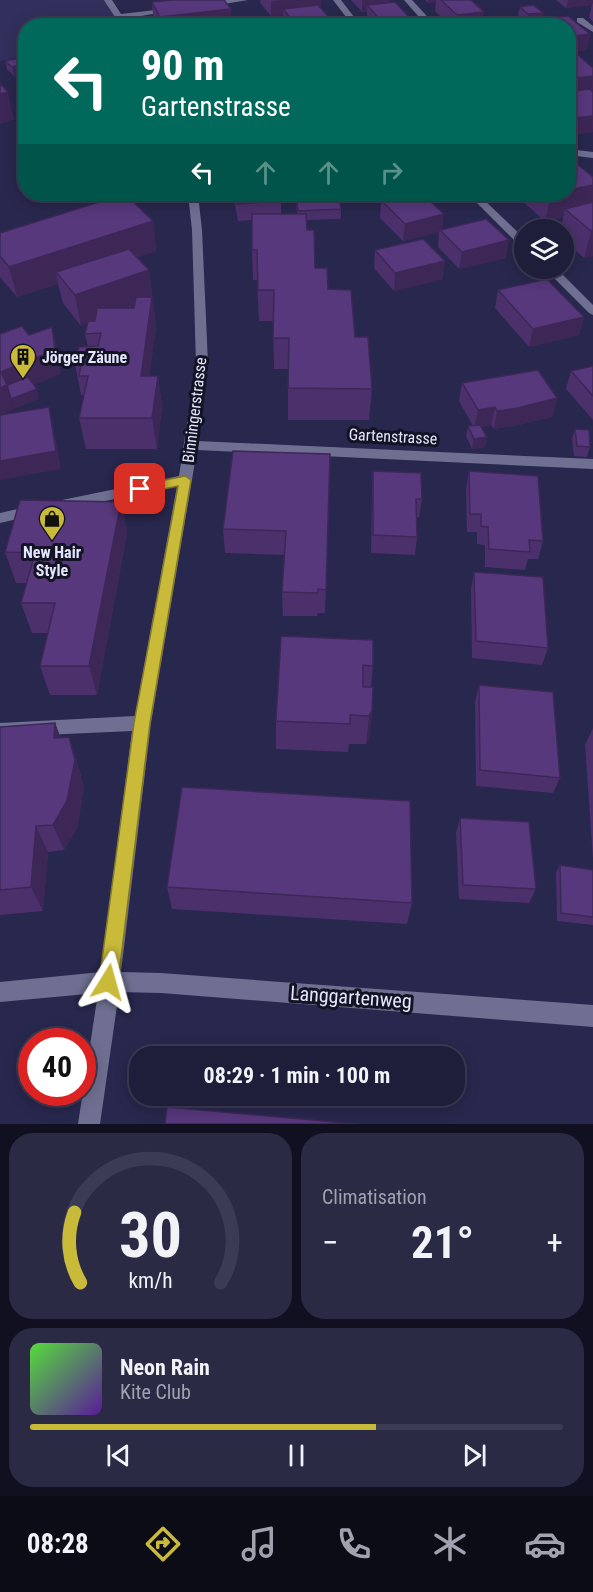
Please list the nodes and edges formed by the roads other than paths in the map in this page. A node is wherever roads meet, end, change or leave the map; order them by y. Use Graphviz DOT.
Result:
graph roads {
  1 [pos="108,0"];
  2 [pos="244,0"];
  3 [pos="337,0"];
  4 [pos="408,0"];
  5 [pos="201,6"];
  6 [pos="179,9"];
  7 [pos="118,18"];
  8 [pos="135,18"];
  9 [pos="351,18"];
  10 [pos="425,18"];
  11 [pos="579,20"];
  12 [pos="593,30"];
  13 [pos="576,153"];
  14 [pos="593,155"];
  15 [pos="194,201"];
  16 [pos="480,201"];
  17 [pos="514,233"];
  18 [pos="560,279"];
  19 [pos="593,311"];
  20 [pos="191,445"];
  21 [pos="593,464"];
  22 [pos="185,480"];
  23 [pos="0,518"];
  24 [pos="142,723"];
  25 [pos="0,730"];
  26 [pos="108,982"];
  27 [pos="0,992"];
  28 [pos="593,1016"];
  29 [pos="89,1124"];
  1 -- 7 [label="street"];
  2 -- 5 [label="street"];
  3 -- 9 [label="street"];
  4 -- 10 [label="street"];
  6 -- 8 [label="street"];
  11 -- 12 [label="street"];
  13 -- 14 [label="street"];
  15 -- 20 [label="street, Binningerstrasse"];
  16 -- 17 [label="street"];
  18 -- 19 [label="street"];
  20 -- 21 [label="street, Gartenstrasse"];
  20 -- 22 [label="street, Binningerstrasse"];
  22 -- 23 [label="street"];
  22 -- 24 [label="street, Binningerstrasse"];
  24 -- 25 [label="street"];
  24 -- 26 [label="street, Binningerstrasse"];
  26 -- 27 [label="street, Langgartenweg"];
  26 -- 28 [label="street, Langgartenweg"];
  26 -- 29 [label="street, Binningerstrasse"];
}
